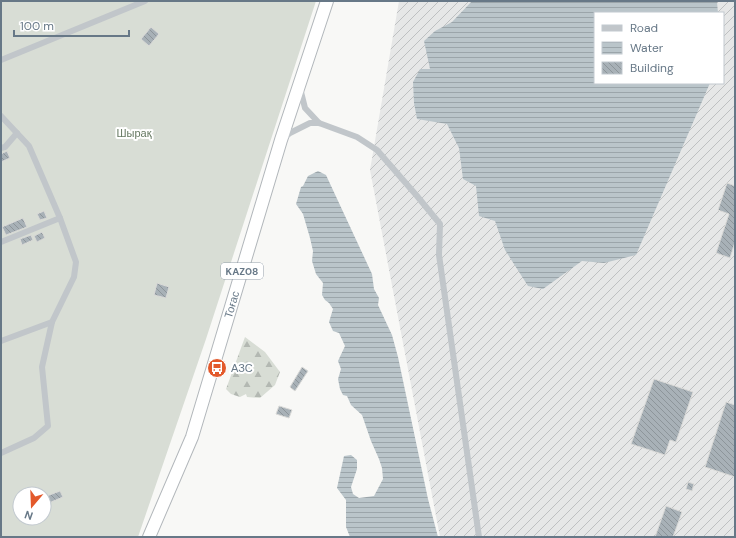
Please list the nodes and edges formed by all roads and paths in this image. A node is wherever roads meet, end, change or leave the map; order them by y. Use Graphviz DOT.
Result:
graph roads {
  1 [pos="146,1"];
  2 [pos="327,1"];
  3 [pos="1,60"];
  4 [pos="299,85"];
  5 [pos="1,116"];
  6 [pos="319,123"];
  7 [pos="18,133"];
  8 [pos="280,140"];
  9 [pos="1,148"];
  10 [pos="60,218"];
  11 [pos="1,242"];
  12 [pos="52,322"];
  13 [pos="1,341"];
  14 [pos="1,453"];
  15 [pos="149,537"];
  16 [pos="478,537"];
  1 -- 3 [label="street"];
  2 -- 4 [label="highway, Тоғас / KAZ08"];
  4 -- 6 [label="street"];
  4 -- 8 [label="highway, Тоғас / KAZ08"];
  5 -- 7 [label="street"];
  6 -- 8 [label="street"];
  6 -- 16 [label="street"];
  7 -- 9 [label="street"];
  7 -- 10 [label="street"];
  8 -- 15 [label="highway, Тоғас / KAZ08"];
  10 -- 11 [label="street"];
  10 -- 12 [label="street"];
  12 -- 13 [label="street"];
  12 -- 14 [label="street"];
}
